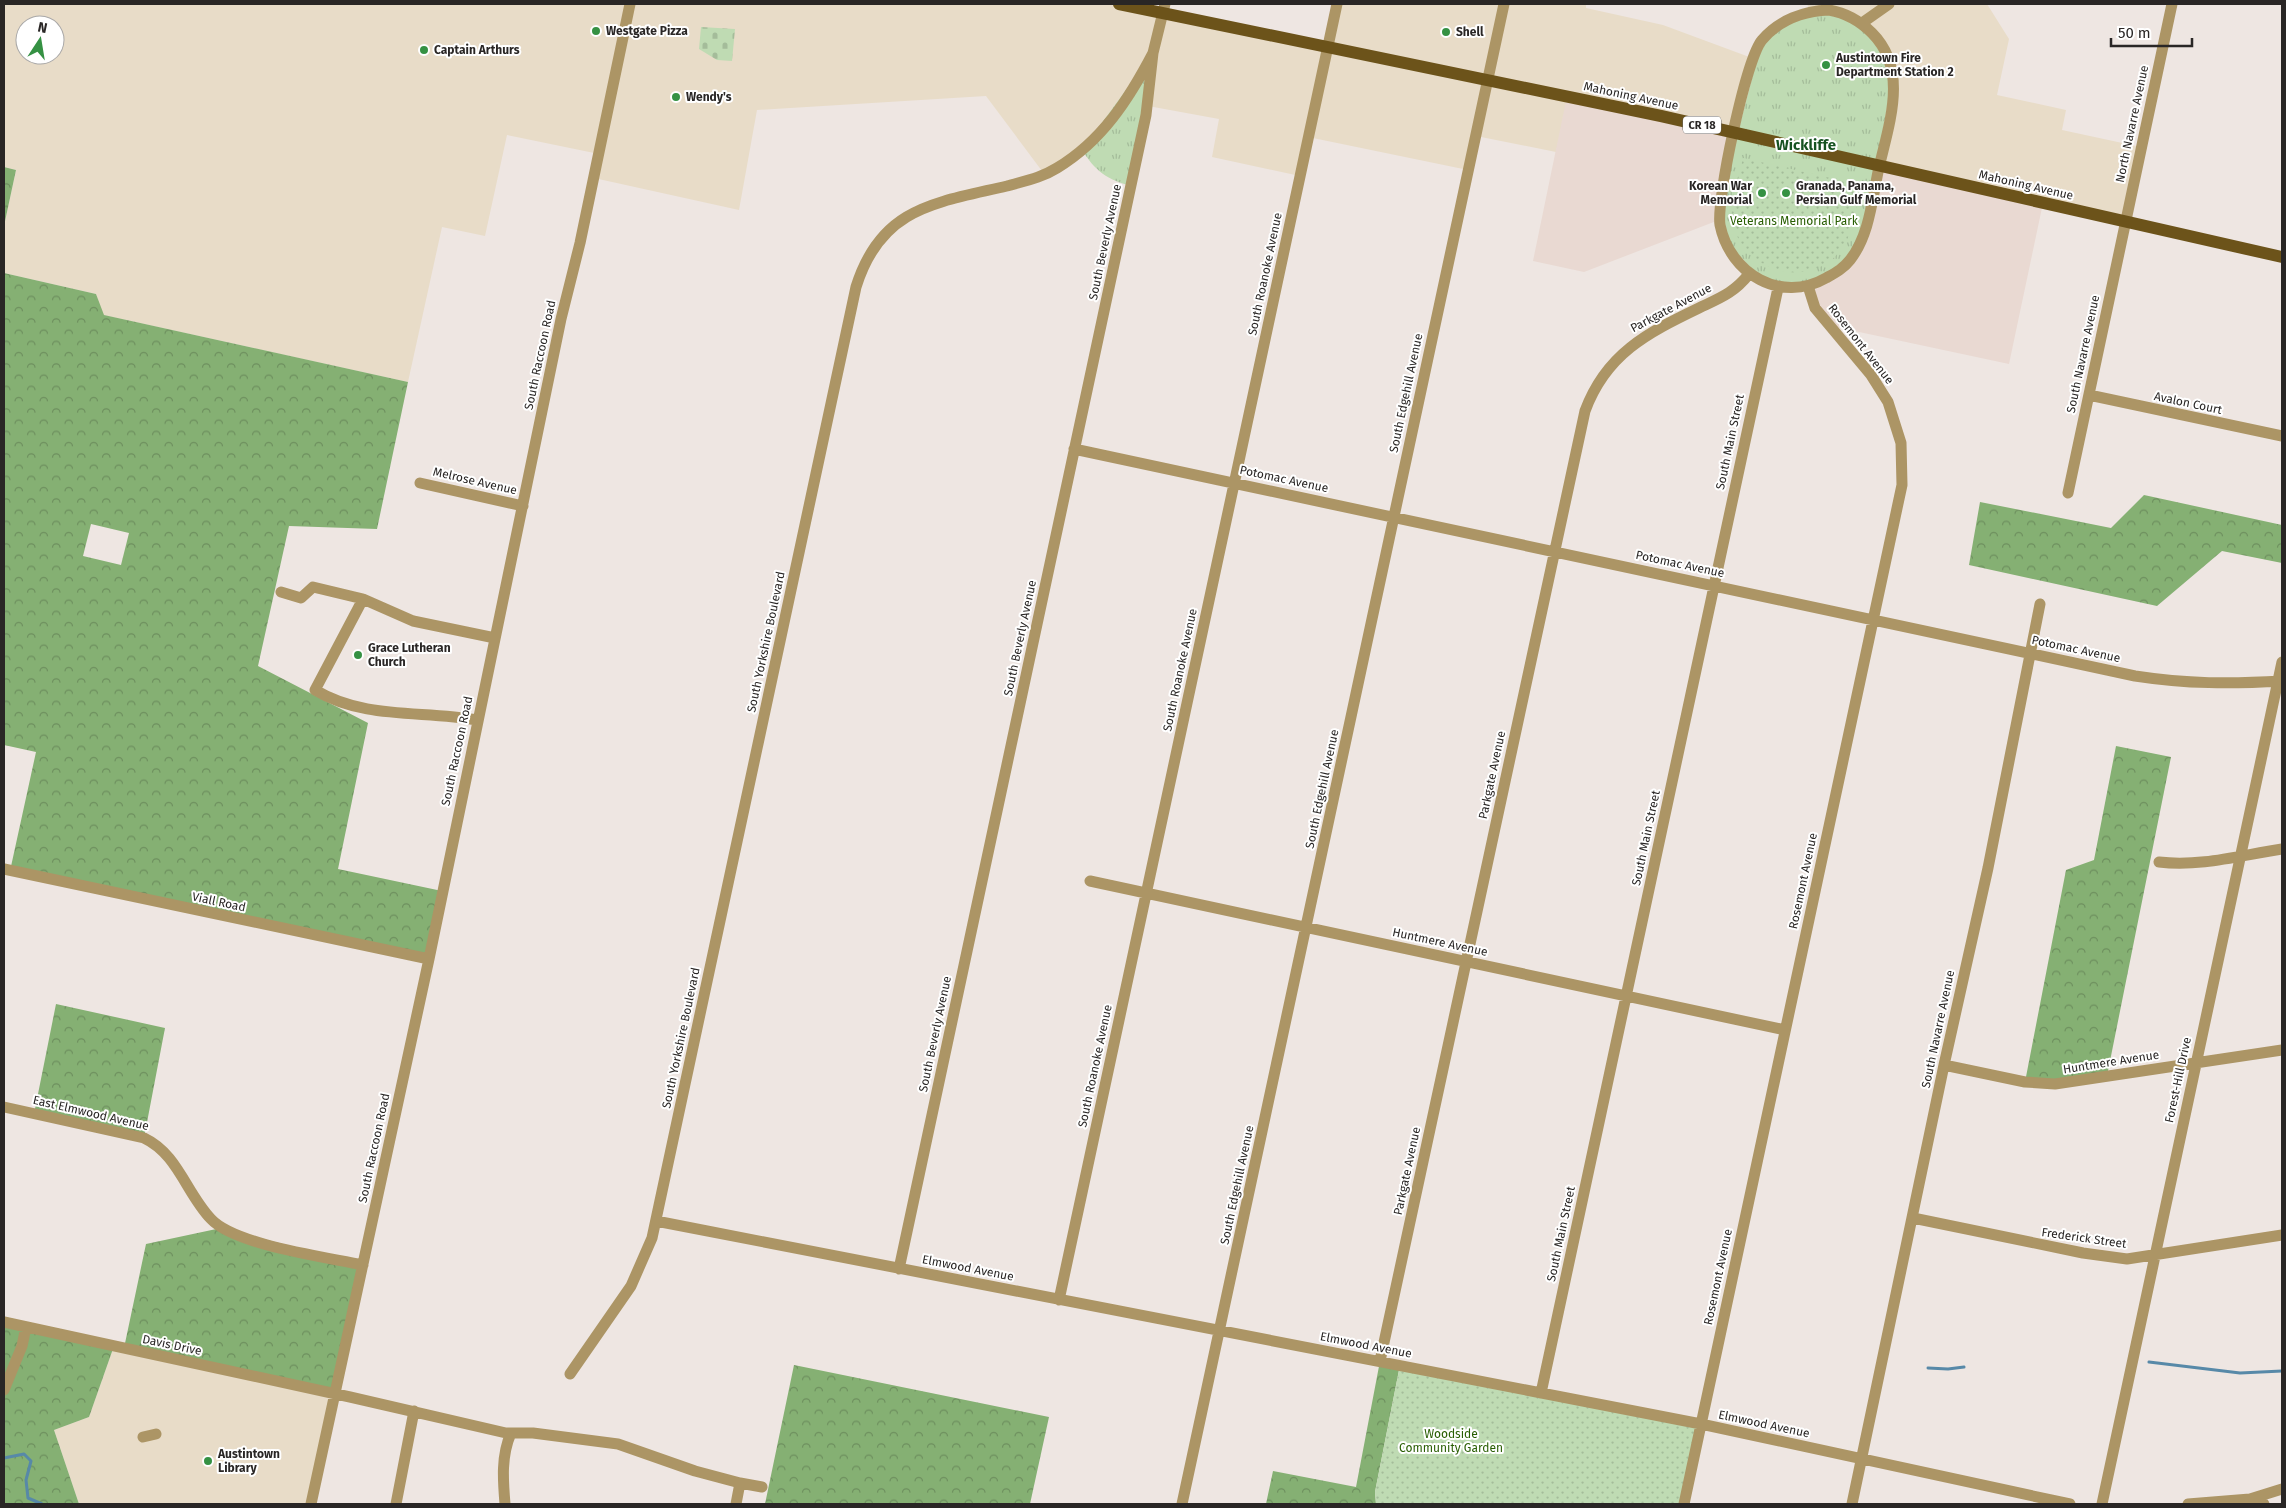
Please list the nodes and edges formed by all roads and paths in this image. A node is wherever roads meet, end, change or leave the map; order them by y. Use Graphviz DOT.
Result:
graph roads {
  1 [pos="630,4"];
  2 [pos="1119,4"];
  3 [pos="1337,4"];
  4 [pos="1504,4"];
  5 [pos="1889,4"];
  6 [pos="2172,4"];
  7 [pos="1809,7"];
  8 [pos="1164,8"];
  9 [pos="1837,8"];
  10 [pos="1862,23"];
  11 [pos="1328,47"];
  12 [pos="1153,53"];
  13 [pos="1487,80"];
  14 [pos="1734,133"];
  15 [pos="1880,166"];
  16 [pos="2126,222"];
  17 [pos="2282,257"];
  18 [pos="1749,274"];
  19 [pos="1808,286"];
  20 [pos="1778,288"];
  21 [pos="2089,395"];
  22 [pos="2282,436"];
  23 [pos="1074,449"];
  24 [pos="420,482"];
  25 [pos="1234,482"];
  26 [pos="2068,493"];
  27 [pos="523,506"];
  28 [pos="1394,516"];
  29 [pos="1554,551"];
  30 [pos="1714,585"];
  31 [pos="281,592"];
  32 [pos="363,600"];
  33 [pos="2040,604"];
  34 [pos="1873,620"];
  35 [pos="495,638"];
  36 [pos="2031,654"];
  37 [pos="2282,662"];
  38 [pos="2280,681"];
  39 [pos="478,720"];
  40 [pos="2282,849"];
  41 [pos="2240,857"];
  42 [pos="2159,862"];
  43 [pos="4,870"];
  44 [pos="1090,881"];
  45 [pos="1146,894"];
  46 [pos="1306,928"];
  47 [pos="429,960"];
  48 [pos="1466,962"];
  49 [pos="1626,996"];
  50 [pos="1785,1030"];
  51 [pos="2282,1050"];
  52 [pos="2198,1063"];
  53 [pos="1944,1065"];
  54 [pos="4,1107"];
  55 [pos="1913,1218"];
  56 [pos="656,1221"];
  57 [pos="2282,1236"];
  58 [pos="2155,1255"];
  59 [pos="363,1265"];
  60 [pos="899,1269"];
  61 [pos="1060,1300"];
  62 [pos="4,1322"];
  63 [pos="26,1327"];
  64 [pos="1220,1330"];
  65 [pos="1380,1361"];
  66 [pos="570,1374"];
  67 [pos="4,1390"];
  68 [pos="1541,1393"];
  69 [pos="335,1394"];
  70 [pos="414,1411"];
  71 [pos="1701,1424"];
  72 [pos="511,1433"];
  73 [pos="156,1434"];
  74 [pos="143,1438"];
  75 [pos="1861,1458"];
  76 [pos="740,1483"];
  77 [pos="762,1487"];
  78 [pos="2282,1489"];
  79 [pos="2250,1499"];
  80 [pos="311,1504"];
  81 [pos="396,1504"];
  82 [pos="505,1504"];
  83 [pos="736,1504"];
  84 [pos="1182,1504"];
  85 [pos="1684,1504"];
  86 [pos="1852,1504"];
  87 [pos="2070,1504"];
  88 [pos="2102,1504"];
  89 [pos="2188,1504"];
  90 [pos="2264,1504"];
  1 -- 27 [label="street, South Raccoon Road"];
  2 -- 8 [label="main road, Mahoning Avenue / CR 18"];
  3 -- 11 [label="street, South Roanoke Avenue"];
  4 -- 13 [label="street, South Edgehill Avenue"];
  5 -- 10 [label="street"];
  6 -- 16 [label="street, North Navarre Avenue"];
  7 -- 9 [label="street"];
  7 -- 14 [label="street"];
  8 -- 11 [label="main road, Mahoning Avenue / CR 18"];
  8 -- 12 [label="street, South Beverly Avenue"];
  9 -- 10 [label="street"];
  10 -- 15 [label="street"];
  11 -- 13 [label="main road, Mahoning Avenue / CR 18"];
  11 -- 25 [label="street, South Roanoke Avenue"];
  12 -- 23 [label="street, South Beverly Avenue"];
  12 -- 56 [label="street, South Yorkshire Boulevard"];
  13 -- 14 [label="main road, Mahoning Avenue / CR 18"];
  13 -- 28 [label="street, South Edgehill Avenue"];
  14 -- 15 [label="main road, Mahoning Avenue / CR 18"];
  14 -- 18 [label="street"];
  15 -- 16 [label="main road, Mahoning Avenue / CR 18"];
  15 -- 19 [label="street"];
  16 -- 17 [label="main road, Mahoning Avenue / CR 18"];
  16 -- 21 [label="street, South Navarre Avenue"];
  18 -- 20 [label="street"];
  18 -- 29 [label="street, Parkgate Avenue"];
  19 -- 20 [label="street"];
  19 -- 34 [label="street, Rosemont Avenue"];
  20 -- 30 [label="street, South Main Street"];
  21 -- 22 [label="street, Avalon Court"];
  21 -- 26 [label="street, South Navarre Avenue"];
  23 -- 25 [label="street, Potomac Avenue"];
  23 -- 60 [label="street, South Beverly Avenue"];
  24 -- 27 [label="street, Melrose Avenue"];
  25 -- 28 [label="street, Potomac Avenue"];
  25 -- 45 [label="street, South Roanoke Avenue"];
  27 -- 35 [label="street, South Raccoon Road"];
  28 -- 29 [label="street, Potomac Avenue"];
  28 -- 46 [label="street, South Edgehill Avenue"];
  29 -- 30 [label="street, Potomac Avenue"];
  29 -- 48 [label="street, Parkgate Avenue"];
  30 -- 34 [label="street, Potomac Avenue"];
  30 -- 49 [label="street, South Main Street"];
  31 -- 32 [label="street"];
  32 -- 35 [label="street"];
  32 -- 39 [label="street"];
  33 -- 36 [label="street, South Navarre Avenue"];
  34 -- 36 [label="street, Potomac Avenue"];
  34 -- 50 [label="street, Rosemont Avenue"];
  35 -- 39 [label="street, South Raccoon Road"];
  36 -- 38 [label="street, Potomac Avenue"];
  36 -- 53 [label="street, South Navarre Avenue"];
  37 -- 38 [label="street, Forest-Hill Drive"];
  38 -- 41 [label="street, Forest-Hill Drive"];
  39 -- 47 [label="street, South Raccoon Road"];
  40 -- 41 [label="street"];
  41 -- 42 [label="street"];
  41 -- 52 [label="street, Forest-Hill Drive"];
  43 -- 47 [label="street, Viall Road"];
  44 -- 45 [label="street, Huntmere Avenue"];
  45 -- 46 [label="street, Huntmere Avenue"];
  45 -- 61 [label="street, South Roanoke Avenue"];
  46 -- 48 [label="street, Huntmere Avenue"];
  46 -- 64 [label="street, South Edgehill Avenue"];
  47 -- 59 [label="street, South Raccoon Road"];
  48 -- 49 [label="street, Huntmere Avenue"];
  48 -- 65 [label="street, Parkgate Avenue"];
  49 -- 50 [label="street, Huntmere Avenue"];
  49 -- 68 [label="street, South Main Street"];
  50 -- 71 [label="street, Rosemont Avenue"];
  51 -- 52 [label="street, Huntmere Avenue"];
  52 -- 53 [label="street, Huntmere Avenue"];
  52 -- 58 [label="street, Forest-Hill Drive"];
  53 -- 55 [label="street, South Navarre Avenue"];
  54 -- 59 [label="street, East Elmwood Avenue"];
  55 -- 58 [label="street, Frederick Street"];
  55 -- 75 [label="street, South Navarre Avenue"];
  56 -- 60 [label="street, Elmwood Avenue"];
  56 -- 66 [label="street, South Yorkshire Boulevard"];
  57 -- 58 [label="street, Frederick Street"];
  58 -- 88 [label="street, Forest-Hill Drive"];
  59 -- 69 [label="street, South Raccoon Road"];
  60 -- 61 [label="street, Elmwood Avenue"];
  61 -- 64 [label="street, Elmwood Avenue"];
  62 -- 63 [label="street, Davis Drive"];
  63 -- 67 [label="street"];
  63 -- 69 [label="street, Davis Drive"];
  64 -- 65 [label="street, Elmwood Avenue"];
  64 -- 84 [label="street, South Edgehill Avenue"];
  65 -- 68 [label="street, Elmwood Avenue"];
  68 -- 71 [label="street, Elmwood Avenue"];
  69 -- 70 [label="street, Davis Drive"];
  69 -- 80 [label="street, South Raccoon Road"];
  70 -- 72 [label="street, Davis Drive"];
  70 -- 81 [label="street"];
  71 -- 75 [label="street, Elmwood Avenue"];
  71 -- 85 [label="street, Rosemont Avenue"];
  72 -- 76 [label="street, Davis Drive"];
  72 -- 82 [label="street"];
  73 -- 74 [label="street"];
  75 -- 86 [label="street, South Navarre Avenue"];
  75 -- 87 [label="street, Elmwood Avenue"];
  76 -- 77 [label="street, Davis Drive"];
  76 -- 83 [label="street"];
  78 -- 79 [label="street"];
  79 -- 89 [label="street"];
  79 -- 90 [label="street"];
}
